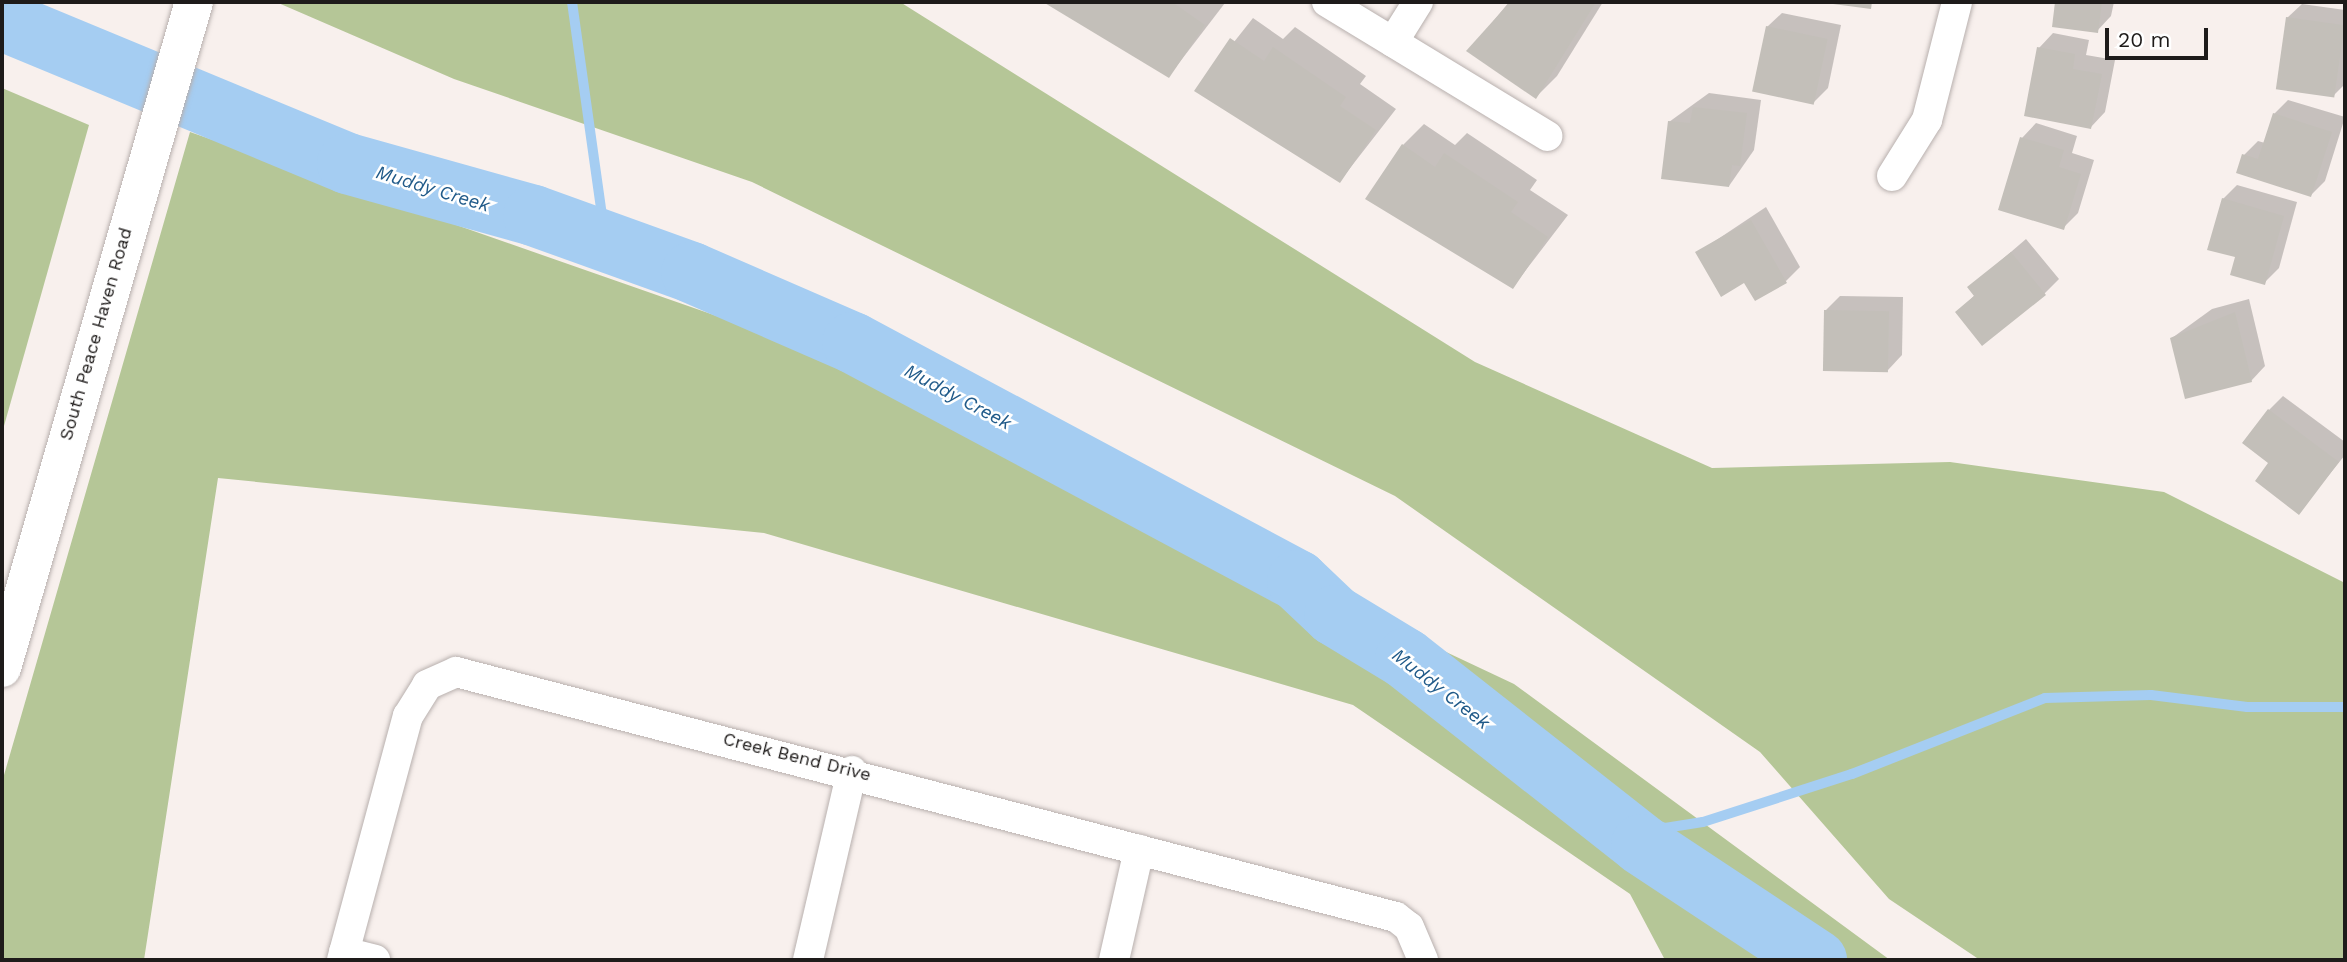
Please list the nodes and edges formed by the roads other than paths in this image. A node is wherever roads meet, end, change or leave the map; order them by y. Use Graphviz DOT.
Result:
graph roads {
  1 [pos="194,2"];
  2 [pos="1327,2"];
  3 [pos="1418,2"];
  4 [pos="1957,2"];
  5 [pos="1393,42"];
  6 [pos="1547,136"];
  7 [pos="1892,176"];
  8 [pos="2,668"];
  9 [pos="852,771"];
  10 [pos="1139,850"];
  11 [pos="343,956"];
  12 [pos="375,960"];
  13 [pos="808,960"];
  14 [pos="1114,960"];
  15 [pos="1423,960"];
  1 -- 8 [label="main road, South Peace Haven Road"];
  2 -- 5 [label="street"];
  3 -- 5 [label="street"];
  4 -- 7 [label="street"];
  5 -- 6 [label="street"];
  9 -- 10 [label="street, Creek Bend Drive"];
  9 -- 11 [label="street, Creek Bend Drive"];
  9 -- 13 [label="street"];
  10 -- 14 [label="street"];
  10 -- 15 [label="street, Creek Bend Drive"];
  11 -- 12 [label="street"];
}
